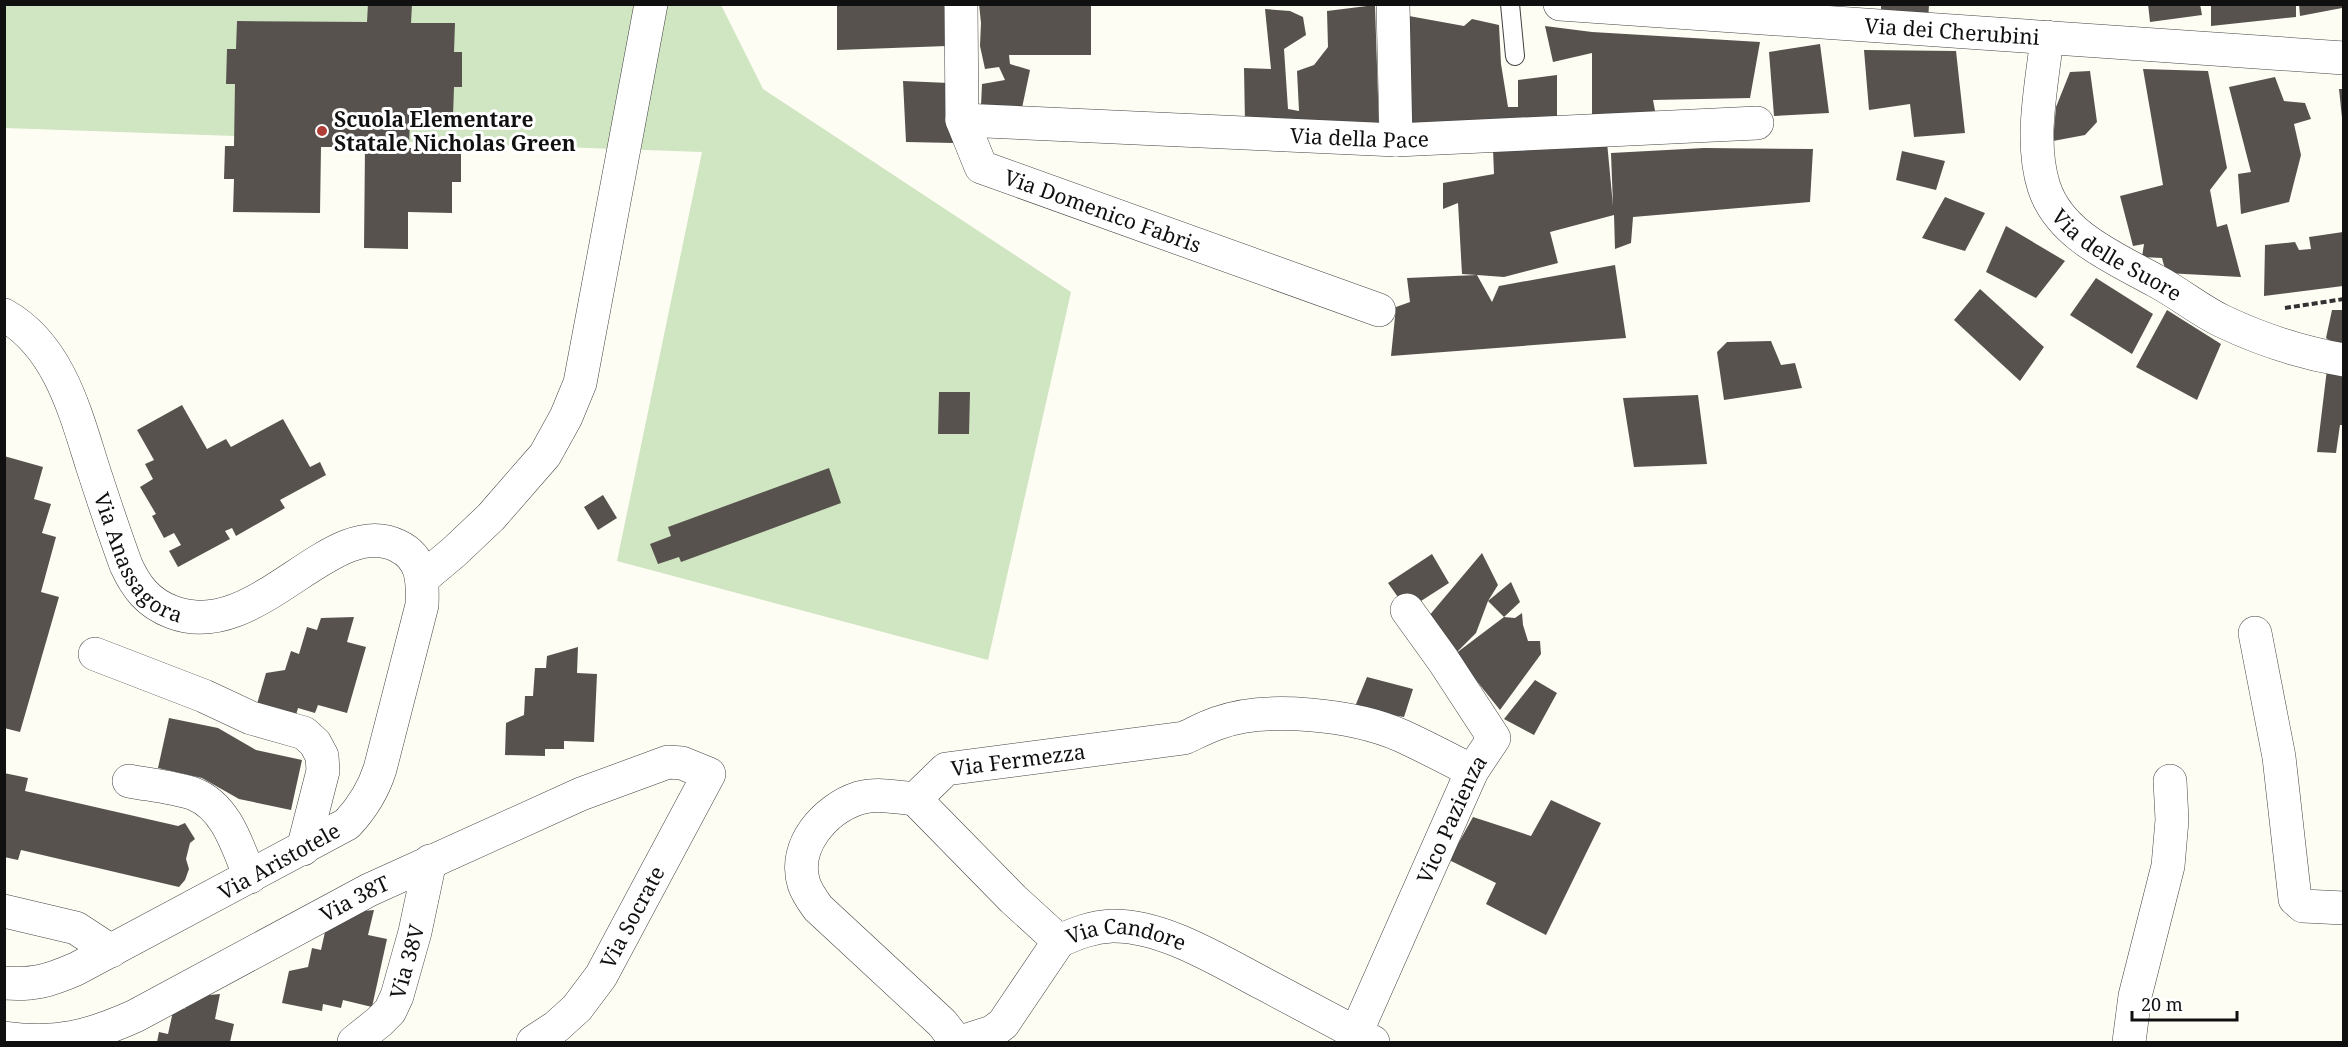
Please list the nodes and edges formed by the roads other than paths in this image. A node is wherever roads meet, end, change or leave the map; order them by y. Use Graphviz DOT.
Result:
graph roads {
  1 [pos="651,4"];
  2 [pos="961,4"];
  3 [pos="1393,4"];
  4 [pos="1510,4"];
  5 [pos="1560,4"];
  6 [pos="1935,16"];
  7 [pos="2047,37"];
  8 [pos="1515,56"];
  9 [pos="2343,58"];
  10 [pos="962,120"];
  11 [pos="1757,123"];
  12 [pos="1396,140"];
  13 [pos="1378,310"];
  14 [pos="4,315"];
  15 [pos="2343,360"];
  16 [pos="423,578"];
  17 [pos="1407,610"];
  18 [pos="2255,633"];
  19 [pos="95,654"];
  20 [pos="1472,771"];
  21 [pos="709,774"];
  22 [pos="129,781"];
  23 [pos="2170,781"];
  24 [pos="915,799"];
  25 [pos="303,849"];
  26 [pos="430,861"];
  27 [pos="250,877"];
  28 [pos="2343,908"];
  29 [pos="4,911"];
  30 [pos="1059,941"];
  31 [pos="111,951"];
  32 [pos="4,983"];
  33 [pos="4,1038"];
  34 [pos="1361,1039"];
  35 [pos="354,1042"];
  36 [pos="533,1042"];
  37 [pos="959,1042"];
  38 [pos="2129,1042"];
  1 -- 16 [label="street"];
  2 -- 10 [label="street, Via Domenico Fabris"];
  3 -- 12 [label="street"];
  4 -- 8 [label="lane"];
  5 -- 6 [label="street, Via dei Cherubini"];
  6 -- 7 [label="street, Via dei Cherubini"];
  7 -- 9 [label="street, Via dei Cherubini"];
  7 -- 15 [label="street, Via delle Suore"];
  10 -- 12 [label="street, Via della Pace"];
  10 -- 13 [label="street, Via Domenico Fabris"];
  11 -- 12 [label="street, Via della Pace"];
  14 -- 16 [label="street, Via Anassagora"];
  16 -- 25 [label="street, Via Aristotele"];
  17 -- 20 [label="street, Vico Pazienza"];
  18 -- 28 [label="street"];
  19 -- 25 [label="street"];
  20 -- 24 [label="street, Via Fermezza"];
  20 -- 34 [label="street, Vico Pazienza"];
  21 -- 26 [label="street, Via 38T"];
  21 -- 36 [label="street, Via Socrate"];
  22 -- 27 [label="street"];
  23 -- 38 [label="street"];
  24 -- 30 [label="street, Via Candore"];
  24 -- 37 [label="street"];
  25 -- 27 [label="street, Via Aristotele"];
  26 -- 33 [label="street, Via 38T"];
  26 -- 35 [label="street, Via 38V"];
  27 -- 31 [label="street, Via Aristotele"];
  29 -- 31 [label="street"];
  30 -- 34 [label="street, Via Candore"];
  30 -- 37 [label="street"];
  31 -- 32 [label="street, Via Aristotele"];
}
